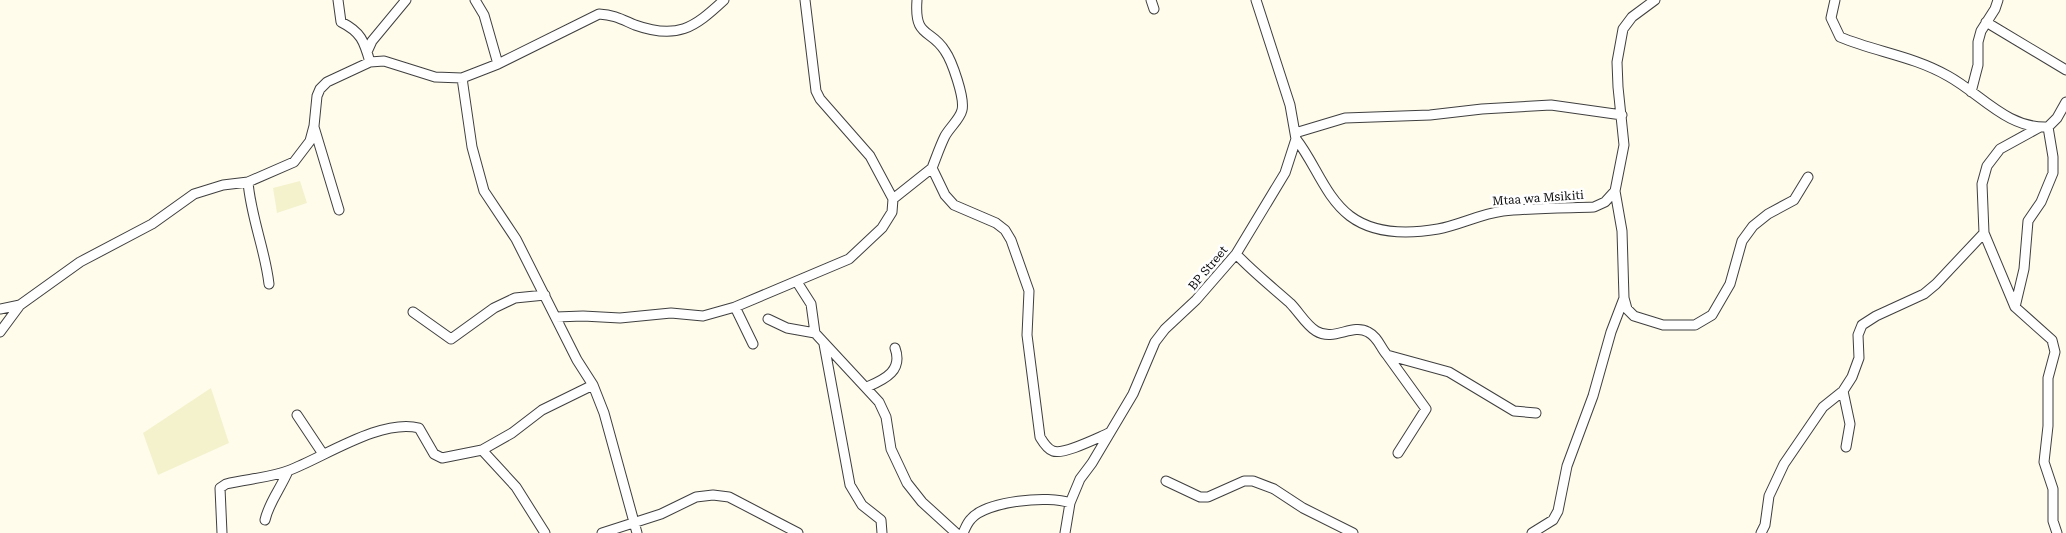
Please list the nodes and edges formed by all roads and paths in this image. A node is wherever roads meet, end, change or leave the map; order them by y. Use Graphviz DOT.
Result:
graph roads {
  1 [pos="338,0"];
  2 [pos="406,0"];
  3 [pos="475,0"];
  4 [pos="724,0"];
  5 [pos="805,0"];
  6 [pos="917,0"];
  7 [pos="1256,0"];
  8 [pos="1655,0"];
  9 [pos="1835,0"];
  10 [pos="1998,0"];
  11 [pos="1986,22"];
  12 [pos="367,52"];
  13 [pos="370,62"];
  14 [pos="498,64"];
  15 [pos="2066,70"];
  16 [pos="462,78"];
  17 [pos="1971,92"];
  18 [pos="2066,102"];
  19 [pos="1622,115"];
  20 [pos="314,126"];
  21 [pos="2044,127"];
  22 [pos="1296,136"];
  23 [pos="932,168"];
  24 [pos="1808,176"];
  25 [pos="248,182"];
  26 [pos="1615,191"];
  27 [pos="893,199"];
  28 [pos="339,210"];
  29 [pos="1984,233"];
  30 [pos="1236,254"];
  31 [pos="797,282"];
  32 [pos="269,284"];
  33 [pos="545,295"];
  34 [pos="1624,298"];
  35 [pos="20,305"];
  36 [pos="735,307"];
  37 [pos="2015,307"];
  38 [pos="0,309"];
  39 [pos="413,312"];
  40 [pos="556,317"];
  41 [pos="768,319"];
  42 [pos="0,332"];
  43 [pos="815,333"];
  44 [pos="754,344"];
  45 [pos="824,344"];
  46 [pos="895,348"];
  47 [pos="1387,355"];
  48 [pos="593,385"];
  49 [pos="867,387"];
  50 [pos="1843,391"];
  51 [pos="1536,413"];
  52 [pos="297,415"];
  53 [pos="1109,433"];
  54 [pos="1846,446"];
  55 [pos="482,450"];
  56 [pos="1398,453"];
  57 [pos="323,454"];
  58 [pos="288,471"];
  59 [pos="1166,481"];
  60 [pos="1070,503"];
  61 [pos="264,520"];
  62 [pos="634,523"];
  63 [pos="222,533"];
  64 [pos="545,533"];
  65 [pos="602,533"];
  66 [pos="637,533"];
  67 [pos="798,533"];
  68 [pos="882,533"];
  69 [pos="956,533"];
  70 [pos="963,533"];
  71 [pos="1066,533"];
  72 [pos="1353,533"];
  73 [pos="1532,533"];
  74 [pos="1761,533"];
  75 [pos="2057,533"];
  1 -- 12 [label="street"];
  2 -- 12 [label="street"];
  3 -- 14 [label="street"];
  4 -- 14 [label="street"];
  5 -- 27 [label="street"];
  6 -- 23 [label="street"];
  7 -- 22 [label="street"];
  8 -- 19 [label="street"];
  9 -- 17 [label="street"];
  10 -- 11 [label="street"];
  11 -- 15 [label="street"];
  11 -- 17 [label="street"];
  12 -- 13 [label="street"];
  13 -- 16 [label="street"];
  13 -- 20 [label="street"];
  14 -- 16 [label="street"];
  16 -- 33 [label="street"];
  17 -- 21 [label="street"];
  18 -- 21 [label="street"];
  19 -- 22 [label="street"];
  19 -- 26 [label="street"];
  20 -- 25 [label="street"];
  20 -- 28 [label="street"];
  21 -- 29 [label="street"];
  21 -- 37 [label="street"];
  22 -- 26 [label="street, Mtaa wa Msikiti"];
  22 -- 30 [label="street, BP Street"];
  23 -- 27 [label="street"];
  23 -- 53 [label="street"];
  24 -- 34 [label="street"];
  25 -- 32 [label="street"];
  25 -- 35 [label="street"];
  26 -- 34 [label="street"];
  27 -- 31 [label="street"];
  29 -- 37 [label="street"];
  29 -- 50 [label="street"];
  30 -- 47 [label="street"];
  30 -- 53 [label="street, BP Street"];
  31 -- 36 [label="street"];
  31 -- 43 [label="street"];
  33 -- 39 [label="street"];
  33 -- 40 [label="street"];
  34 -- 73 [label="street"];
  35 -- 38 [label="street"];
  35 -- 42 [label="street"];
  36 -- 40 [label="street"];
  36 -- 44 [label="street"];
  37 -- 75 [label="street"];
  40 -- 48 [label="street"];
  41 -- 43 [label="street"];
  43 -- 45 [label="street"];
  45 -- 49 [label="street"];
  45 -- 68 [label="street"];
  46 -- 49 [label="street"];
  47 -- 51 [label="street"];
  47 -- 56 [label="street"];
  48 -- 55 [label="street"];
  48 -- 62 [label="street"];
  49 -- 69 [label="street"];
  50 -- 54 [label="street"];
  50 -- 74 [label="street"];
  52 -- 57 [label="street"];
  53 -- 60 [label="street, BP Street"];
  55 -- 57 [label="street"];
  55 -- 64 [label="street"];
  57 -- 58 [label="street"];
  58 -- 61 [label="street"];
  58 -- 63 [label="street"];
  59 -- 72 [label="street"];
  60 -- 70 [label="street"];
  60 -- 71 [label="street, BP Street"];
  62 -- 65 [label="street"];
  62 -- 66 [label="street"];
  62 -- 67 [label="street"];
}
